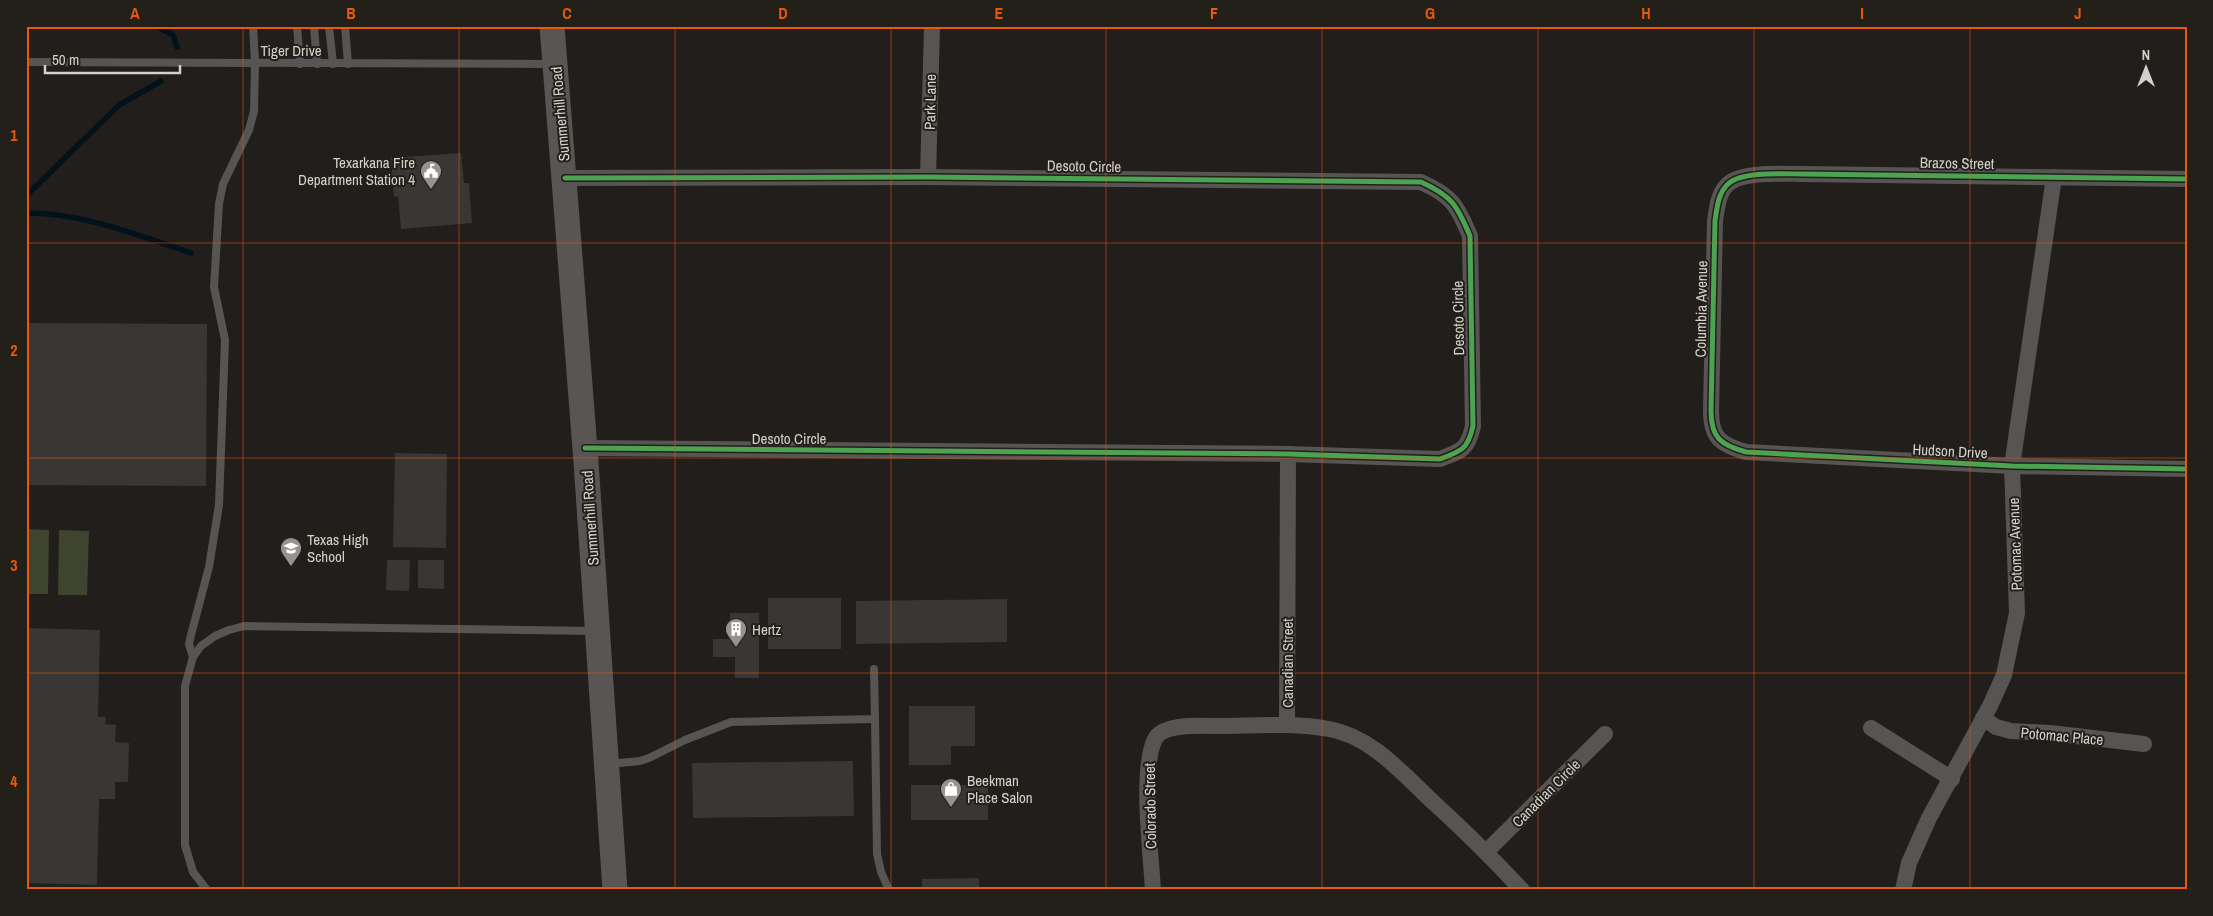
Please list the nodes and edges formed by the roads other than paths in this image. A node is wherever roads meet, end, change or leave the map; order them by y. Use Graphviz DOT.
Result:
graph roads {
  1 [pos="253,26"];
  2 [pos="297,26"];
  3 [pos="314,26"];
  4 [pos="329,26"];
  5 [pos="345,26"];
  6 [pos="552,26"];
  7 [pos="932,26"];
  8 [pos="26,62"];
  9 [pos="255,63"];
  10 [pos="300,64"];
  11 [pos="317,64"];
  12 [pos="333,64"];
  13 [pos="348,64"];
  14 [pos="556,64"];
  15 [pos="928,177"];
  16 [pos="2054,177"];
  17 [pos="565,178"];
  18 [pos="2187,179"];
  19 [pos="1729,183"];
  20 [pos="1717,438"];
  21 [pos="586,448"];
  22 [pos="1288,454"];
  23 [pos="2012,466"];
  24 [pos="2187,469"];
  25 [pos="598,631"];
  26 [pos="193,657"];
  27 [pos="874,669"];
  28 [pos="1983,718"];
  29 [pos="875,720"];
  30 [pos="1287,725"];
  31 [pos="1872,728"];
  32 [pos="1605,734"];
  33 [pos="2144,744"];
  34 [pos="607,764"];
  35 [pos="1952,779"];
  36 [pos="1486,852"];
  37 [pos="207,890"];
  38 [pos="615,890"];
  39 [pos="889,890"];
  40 [pos="1153,890"];
  41 [pos="1522,890"];
  42 [pos="1903,890"];
  1 -- 9 [label="lane"];
  2 -- 10 [label="lane"];
  3 -- 11 [label="lane"];
  4 -- 12 [label="lane"];
  5 -- 13 [label="lane"];
  6 -- 14 [label="main road, Summerhill Road"];
  7 -- 15 [label="street, Park Lane"];
  8 -- 9 [label="lane, Tiger Drive"];
  9 -- 10 [label="lane, Tiger Drive"];
  9 -- 26 [label="lane"];
  10 -- 11 [label="lane, Tiger Drive"];
  11 -- 12 [label="lane, Tiger Drive"];
  12 -- 13 [label="lane, Tiger Drive"];
  13 -- 14 [label="lane, Tiger Drive"];
  14 -- 17 [label="main road, Summerhill Road"];
  15 -- 17 [label="street, Desoto Circle"];
  15 -- 22 [label="street, Desoto Circle"];
  16 -- 18 [label="street, Brazos Street"];
  16 -- 19 [label="street, Brazos Street"];
  16 -- 23 [label="street, Potomac Avenue"];
  17 -- 21 [label="main road, Summerhill Road"];
  19 -- 20 [label="street, Columbia Avenue"];
  20 -- 23 [label="street, Hudson Drive"];
  21 -- 22 [label="street, Desoto Circle"];
  21 -- 25 [label="main road, Summerhill Road"];
  22 -- 30 [label="street, Canadian Street"];
  23 -- 24 [label="street, Hudson Drive"];
  23 -- 28 [label="street, Potomac Avenue"];
  25 -- 26 [label="lane"];
  25 -- 34 [label="main road, Summerhill Road"];
  26 -- 37 [label="lane"];
  27 -- 29 [label="lane"];
  28 -- 33 [label="street, Potomac Place"];
  28 -- 35 [label="street, Potomac Avenue"];
  29 -- 34 [label="lane"];
  29 -- 39 [label="lane"];
  30 -- 36 [label="street, Canadian Street"];
  30 -- 40 [label="street, Colorado Street"];
  31 -- 35 [label="street"];
  32 -- 36 [label="street, Canadian Circle"];
  34 -- 38 [label="main road, Summerhill Road"];
  35 -- 42 [label="street, Potomac Avenue"];
  36 -- 41 [label="street, Canadian Street"];
}
